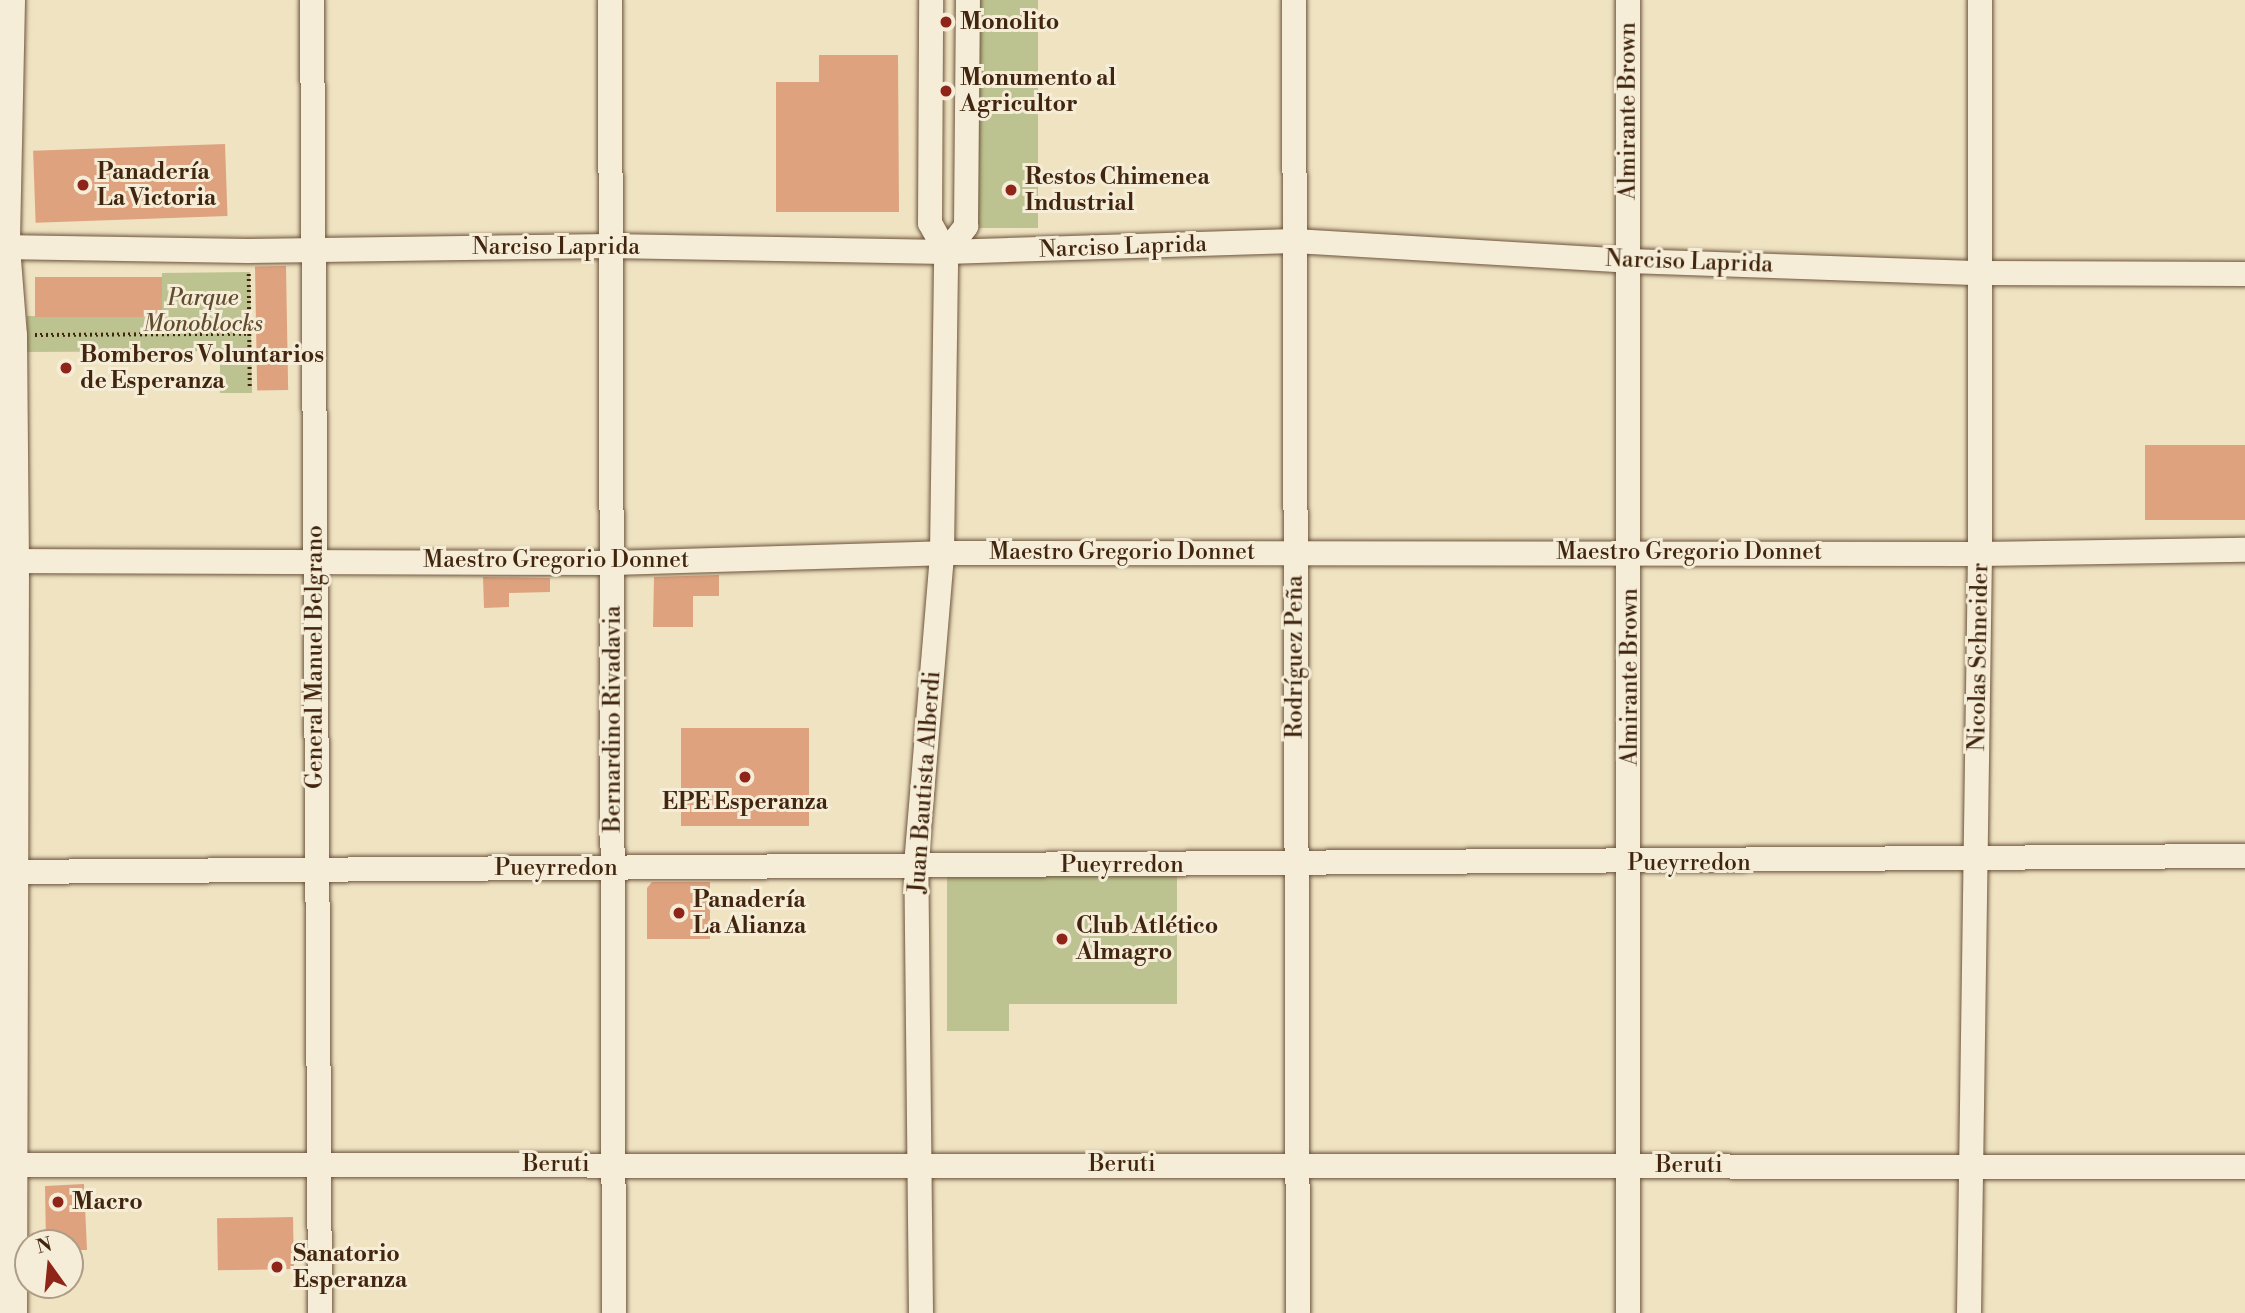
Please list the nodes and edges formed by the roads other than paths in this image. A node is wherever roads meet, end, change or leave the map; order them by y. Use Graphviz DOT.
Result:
graph roads {
  1 [pos="6,0"];
  2 [pos="312,0"];
  3 [pos="610,0"];
  4 [pos="931,0"];
  5 [pos="968,0"];
  6 [pos="1294,0"];
  7 [pos="1628,0"];
  8 [pos="1980,0"];
  9 [pos="1294,241"];
  10 [pos="609,246"];
  11 [pos="1,247"];
  12 [pos="313,248"];
  13 [pos="946,252"];
  14 [pos="1629,261"];
  15 [pos="1981,273"];
  16 [pos="2245,274"];
  17 [pos="2245,550"];
  18 [pos="1294,551"];
  19 [pos="1630,551"];
  20 [pos="942,553"];
  21 [pos="1980,554"];
  22 [pos="315,559"];
  23 [pos="5,561"];
  24 [pos="613,563"];
  25 [pos="2245,856"];
  26 [pos="1977,861"];
  27 [pos="1629,863"];
  28 [pos="1295,864"];
  29 [pos="916,865"];
  30 [pos="317,867"];
  31 [pos="613,868"];
  32 [pos="5,872"];
  33 [pos="319,1163"];
  34 [pos="919,1164"];
  35 [pos="1628,1164"];
  36 [pos="4,1165"];
  37 [pos="614,1165"];
  38 [pos="1297,1165"];
  39 [pos="1969,1166"];
  40 [pos="2245,1167"];
  41 [pos="9,1313"];
  42 [pos="320,1313"];
  43 [pos="614,1313"];
  44 [pos="920,1313"];
  45 [pos="1298,1313"];
  46 [pos="1628,1313"];
  47 [pos="1969,1313"];
  1 -- 11 [label="main road"];
  2 -- 12 [label="street, General Manuel Belgrano"];
  3 -- 10 [label="street, Bernardino Rivadavia"];
  4 -- 13 [label="street, Juan Bautista Alberdi"];
  5 -- 13 [label="street"];
  6 -- 9 [label="street, Rodríguez Peña"];
  7 -- 14 [label="street, Almirante Brown"];
  8 -- 15 [label="street, Nicolas Schneider"];
  9 -- 13 [label="street, Narciso Laprida"];
  9 -- 14 [label="street, Narciso Laprida"];
  9 -- 18 [label="street, Rodríguez Peña"];
  10 -- 12 [label="street, Narciso Laprida"];
  10 -- 13 [label="street, Narciso Laprida"];
  10 -- 24 [label="street, Bernardino Rivadavia"];
  11 -- 12 [label="street, Narciso Laprida"];
  11 -- 23 [label="main road"];
  12 -- 22 [label="street, General Manuel Belgrano"];
  13 -- 20 [label="street, Juan Bautista Alberdi"];
  14 -- 15 [label="street, Narciso Laprida"];
  14 -- 19 [label="street, Almirante Brown"];
  15 -- 16 [label="street, Narciso Laprida"];
  15 -- 21 [label="street, Nicolas Schneider"];
  17 -- 21 [label="street, Maestro Gregorio Donnet"];
  18 -- 19 [label="street, Maestro Gregorio Donnet"];
  18 -- 20 [label="street, Maestro Gregorio Donnet"];
  18 -- 28 [label="street, Rodríguez Peña"];
  19 -- 21 [label="street, Maestro Gregorio Donnet"];
  19 -- 27 [label="street, Almirante Brown"];
  20 -- 24 [label="street, Maestro Gregorio Donnet"];
  20 -- 29 [label="street, Juan Bautista Alberdi"];
  21 -- 26 [label="street, Nicolas Schneider"];
  22 -- 23 [label="street, Maestro Gregorio Donnet"];
  22 -- 24 [label="street, Maestro Gregorio Donnet"];
  22 -- 30 [label="street, General Manuel Belgrano"];
  23 -- 32 [label="main road"];
  24 -- 31 [label="street, Bernardino Rivadavia"];
  25 -- 26 [label="street, Pueyrredon"];
  26 -- 27 [label="street, Pueyrredon"];
  26 -- 39 [label="street, Nicolas Schneider"];
  27 -- 28 [label="street, Pueyrredon"];
  27 -- 35 [label="street, Almirante Brown"];
  28 -- 29 [label="street, Pueyrredon"];
  28 -- 38 [label="street, Rodríguez Peña"];
  29 -- 31 [label="street, Pueyrredon"];
  29 -- 34 [label="street, Juan Bautista Alberdi"];
  30 -- 31 [label="street, Pueyrredon"];
  30 -- 32 [label="street, Pueyrredon"];
  30 -- 33 [label="street, General Manuel Belgrano"];
  31 -- 37 [label="street, Bernardino Rivadavia"];
  32 -- 36 [label="main road"];
  33 -- 36 [label="street, Beruti"];
  33 -- 37 [label="street, Beruti"];
  33 -- 42 [label="street, General Manuel Belgrano"];
  34 -- 37 [label="street, Beruti"];
  34 -- 38 [label="street, Beruti"];
  34 -- 44 [label="street, Juan Bautista Alberdi"];
  35 -- 38 [label="street, Beruti"];
  35 -- 39 [label="street, Beruti"];
  35 -- 46 [label="street, Almirante Brown"];
  36 -- 41 [label="main road"];
  37 -- 43 [label="street, Bernardino Rivadavia"];
  38 -- 45 [label="street, Rodríguez Peña"];
  39 -- 40 [label="street, Beruti"];
  39 -- 47 [label="street, Nicolas Schneider"];
}
